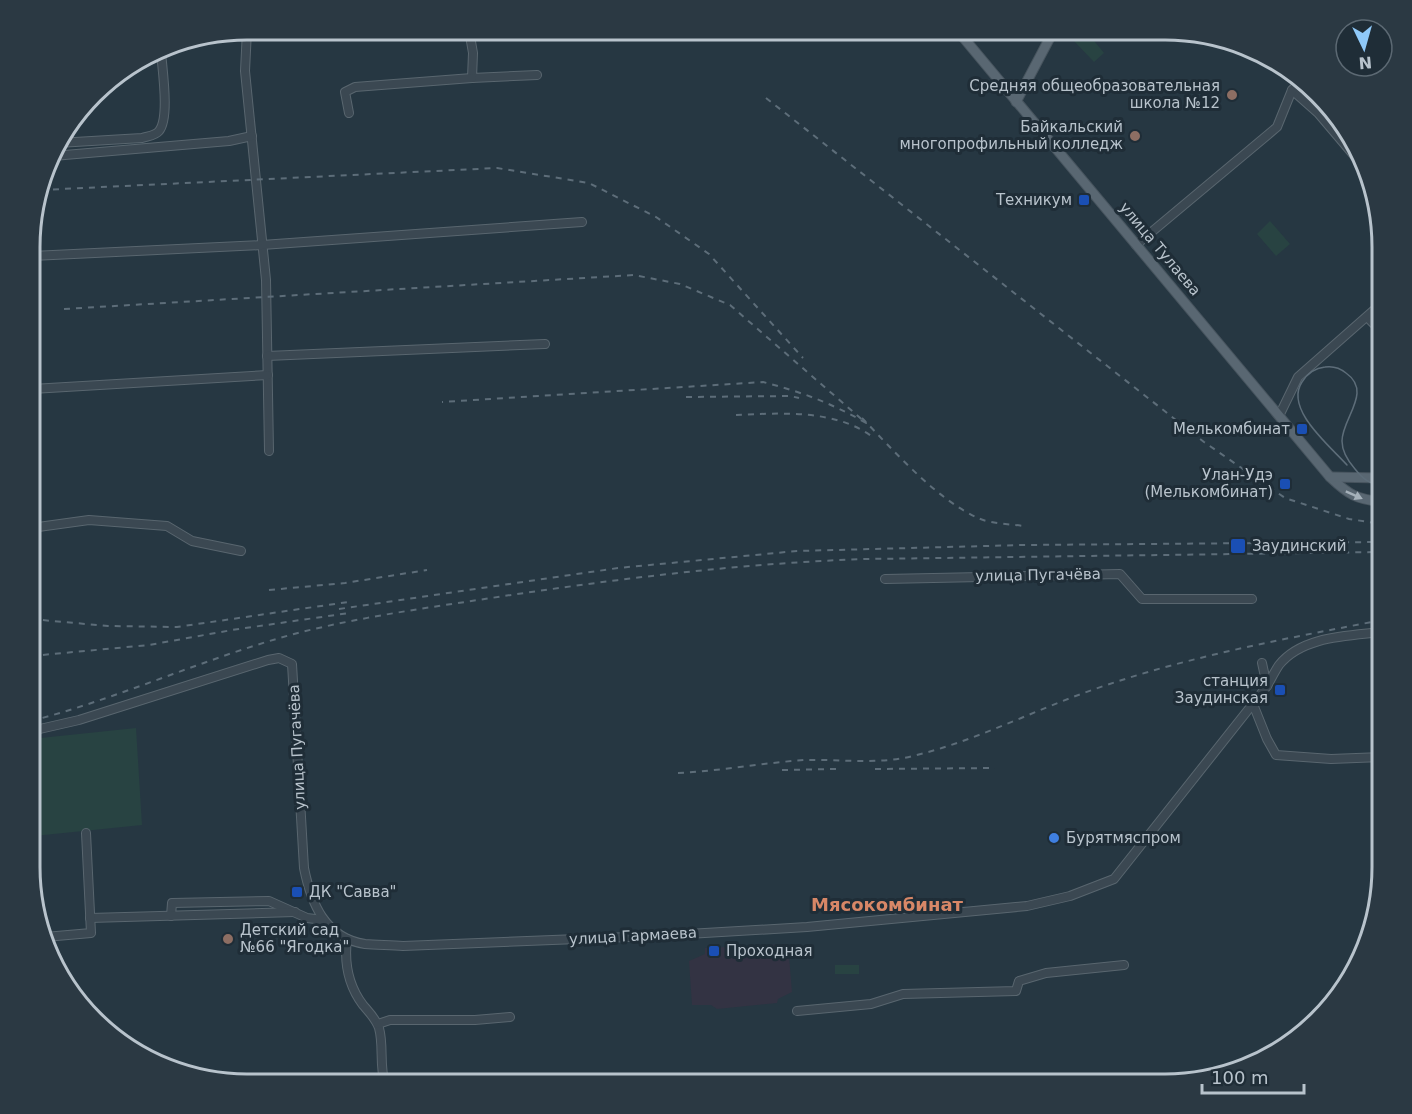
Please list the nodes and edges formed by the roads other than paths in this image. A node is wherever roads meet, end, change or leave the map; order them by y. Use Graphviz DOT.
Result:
graph roads {
  1 [pos="246,40"];
  2 [pos="470,40"];
  3 [pos="966,41"];
  4 [pos="1048,41"];
  5 [pos="161,59"];
  6 [pos="537,75"];
  7 [pos="472,78"];
  8 [pos="1295,87"];
  9 [pos="1292,90"];
  10 [pos="1017,102"];
  11 [pos="349,113"];
  12 [pos="252,136"];
  13 [pos="69,142"];
  14 [pos="1343,143"];
  15 [pos="62,155"];
  16 [pos="582,222"];
  17 [pos="262,245"];
  18 [pos="1136,245"];
  19 [pos="40,256"];
  20 [pos="1372,312"];
  21 [pos="1366,317"];
  22 [pos="1372,323"];
  23 [pos="545,344"];
  24 [pos="267,356"];
  25 [pos="268,375"];
  26 [pos="40,389"];
  27 [pos="1279,416"];
  28 [pos="269,451"];
  29 [pos="1330,477"];
  30 [pos="1372,478"];
  31 [pos="1372,501"];
  32 [pos="40,527"];
  33 [pos="241,551"];
  34 [pos="885,579"];
  35 [pos="1252,599"];
  36 [pos="1371,633"];
  37 [pos="1262,663"];
  38 [pos="1267,686"];
  39 [pos="1253,704"];
  40 [pos="41,729"];
  41 [pos="1371,757"];
  42 [pos="86,833"];
  43 [pos="295,912"];
  44 [pos="171,916"];
  45 [pos="90,918"];
  46 [pos="323,920"];
  47 [pos="53,936"];
  48 [pos="347,939"];
  49 [pos="1124,965"];
  50 [pos="797,1011"];
  51 [pos="510,1017"];
  52 [pos="378,1024"];
  53 [pos="382,1073"];
  1 -- 12 [label="street"];
  2 -- 7 [label="street"];
  3 -- 10 [label="main road, улица Тулаева"];
  4 -- 10 [label="main road"];
  5 -- 13 [label="street"];
  6 -- 7 [label="street"];
  7 -- 11 [label="street"];
  8 -- 9 [label="street"];
  9 -- 14 [label="street"];
  9 -- 18 [label="street"];
  10 -- 18 [label="main road, улица Тулаева"];
  12 -- 15 [label="street"];
  12 -- 17 [label="street"];
  16 -- 17 [label="street"];
  17 -- 19 [label="street"];
  17 -- 24 [label="street"];
  18 -- 27 [label="main road, улица Тулаева"];
  20 -- 21 [label="street"];
  21 -- 22 [label="street"];
  21 -- 27 [label="street"];
  23 -- 24 [label="street"];
  24 -- 25 [label="street"];
  25 -- 26 [label="street"];
  25 -- 28 [label="street"];
  27 -- 29 [label="main road, улица Тулаева"];
  29 -- 30 [label="main road"];
  29 -- 31 [label="main road, улица Тулаева, one-way"];
  32 -- 33 [label="street"];
  34 -- 35 [label="street, улица Пугачёва"];
  36 -- 38 [label="street"];
  37 -- 38 [label="street"];
  38 -- 39 [label="street"];
  39 -- 41 [label="street"];
  39 -- 48 [label="street, улица Гармаева"];
  40 -- 46 [label="street, улица Пугачёва"];
  42 -- 45 [label="street"];
  43 -- 44 [label="street"];
  43 -- 44 [label="street, улица Гармаева"];
  43 -- 46 [label="street, улица Гармаева"];
  44 -- 45 [label="street"];
  45 -- 47 [label="street"];
  46 -- 48 [label="street, улица Гармаева"];
  48 -- 52 [label="street"];
  49 -- 50 [label="street"];
  51 -- 52 [label="street"];
  52 -- 53 [label="street"];
}
